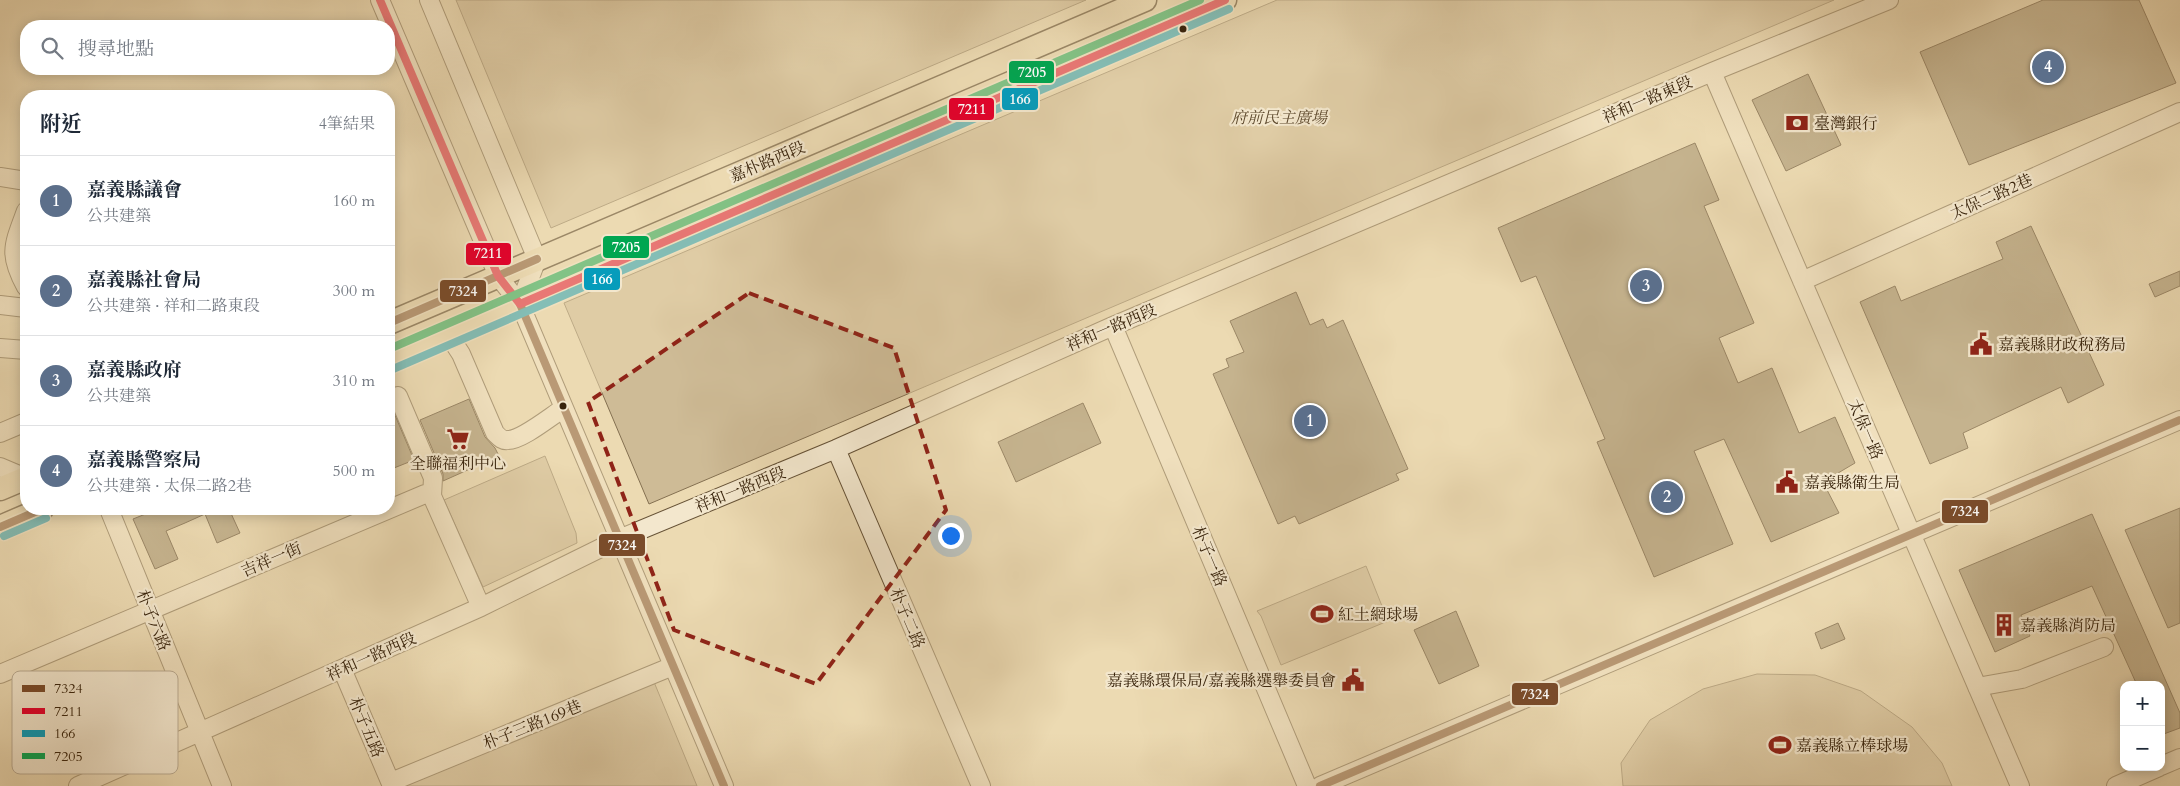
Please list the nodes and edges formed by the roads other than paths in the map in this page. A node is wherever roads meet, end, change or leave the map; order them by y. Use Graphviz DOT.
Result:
graph roads {
  1 [pos="380,0"];
  2 [pos="429,0"];
  3 [pos="1145,0"];
  4 [pos="1225,0"];
  5 [pos="1889,0"];
  6 [pos="389,20"];
  7 [pos="395,35"];
  8 [pos="1712,72"];
  9 [pos="2180,112"];
  10 [pos="0,178"];
  11 [pos="20,180"];
  12 [pos="1406,202"];
  13 [pos="20,228"];
  14 [pos="537,259"];
  15 [pos="20,276"];
  16 [pos="498,276"];
  17 [pos="1802,281"];
  18 [pos="520,304"];
  19 [pos="0,305"];
  20 [pos="20,307"];
  21 [pos="395,319"];
  22 [pos="1113,326"];
  23 [pos="448,334"];
  24 [pos="0,348"];
  25 [pos="20,350"];
  26 [pos="395,357"];
  27 [pos="398,396"];
  28 [pos="564,408"];
  29 [pos="2180,420"];
  30 [pos="20,425"];
  31 [pos="0,433"];
  32 [pos="836,449"];
  33 [pos="0,466"];
  34 [pos="20,475"];
  35 [pos="20,481"];
  36 [pos="0,489"];
  37 [pos="432,496"];
  38 [pos="395,507"];
  39 [pos="28,515"];
  40 [pos="111,515"];
  41 [pos="375,515"];
  42 [pos="0,527"];
  43 [pos="1912,535"];
  44 [pos="619,539"];
  45 [pos="481,607"];
  46 [pos="150,610"];
  47 [pos="2104,647"];
  48 [pos="674,666"];
  49 [pos="342,669"];
  50 [pos="175,671"];
  51 [pos="0,674"];
  52 [pos="178,678"];
  53 [pos="1977,687"];
  54 [pos="200,732"];
  55 [pos="178,742"];
  56 [pos="2180,758"];
  57 [pos="2165,765"];
  58 [pos="2151,771"];
  59 [pos="105,774"];
  60 [pos="392,784"];
  61 [pos="78,786"];
  62 [pos="222,786"];
  63 [pos="724,786"];
  64 [pos="981,786"];
  65 [pos="1306,786"];
  66 [pos="1320,786"];
  67 [pos="2020,786"];
  68 [pos="2116,786"];
  1 -- 6 [label="street"];
  2 -- 14 [label="street"];
  3 -- 14 [label="main road, 嘉朴路西段"];
  4 -- 18 [label="main road, 嘉朴路西段"];
  5 -- 8 [label="street, 祥和一路東段"];
  7 -- 16 [label="street"];
  8 -- 12 [label="street, 祥和一路東段"];
  8 -- 17 [label="street, 太保一路"];
  9 -- 17 [label="street, 太保二路2巷"];
  10 -- 11 [label="street"];
  12 -- 22 [label="street, 祥和一路西段"];
  13 -- 15 [label="street"];
  14 -- 16 [label="main road, 嘉朴路西段"];
  14 -- 18 [label="street"];
  16 -- 18 [label="street"];
  16 -- 21 [label="main road, 嘉朴路西段"];
  17 -- 43 [label="street, 太保一路"];
  18 -- 23 [label="main road, 嘉朴路西段"];
  18 -- 28 [label="street"];
  19 -- 20 [label="street"];
  22 -- 32 [label="street, 祥和一路西段"];
  22 -- 65 [label="street, 朴子一路"];
  23 -- 26 [label="main road, 嘉朴路西段"];
  23 -- 28 [label="street"];
  24 -- 25 [label="street"];
  27 -- 37 [label="street"];
  28 -- 44 [label="street"];
  29 -- 43 [label="street"];
  30 -- 31 [label="street"];
  32 -- 44 [label="street, 祥和一路西段"];
  32 -- 64 [label="street, 朴子二路"];
  33 -- 34 [label="street"];
  35 -- 36 [label="main road"];
  37 -- 38 [label="street, 吉祥一街"];
  37 -- 45 [label="street"];
  39 -- 42 [label="main road"];
  40 -- 46 [label="street, 朴子六路"];
  41 -- 46 [label="street, 吉祥一街"];
  43 -- 53 [label="street, 太保一路"];
  43 -- 66 [label="street"];
  44 -- 45 [label="street, 祥和一路西段"];
  44 -- 48 [label="street"];
  45 -- 49 [label="street, 祥和一路西段"];
  46 -- 50 [label="street, 朴子六路"];
  46 -- 51 [label="street, 吉祥一街"];
  47 -- 53 [label="street"];
  48 -- 60 [label="street, 朴子三路169巷"];
  48 -- 63 [label="street"];
  49 -- 54 [label="street, 祥和一路西段"];
  49 -- 60 [label="street, 朴子五路"];
  52 -- 54 [label="street, 朴子六路"];
  53 -- 67 [label="street, 太保一路"];
  54 -- 55 [label="street, 祥和一路西段"];
  54 -- 62 [label="street, 朴子六路"];
  56 -- 57 [label="street"];
  58 -- 68 [label="street"];
  59 -- 61 [label="street, 祥和一路西段"];
}
